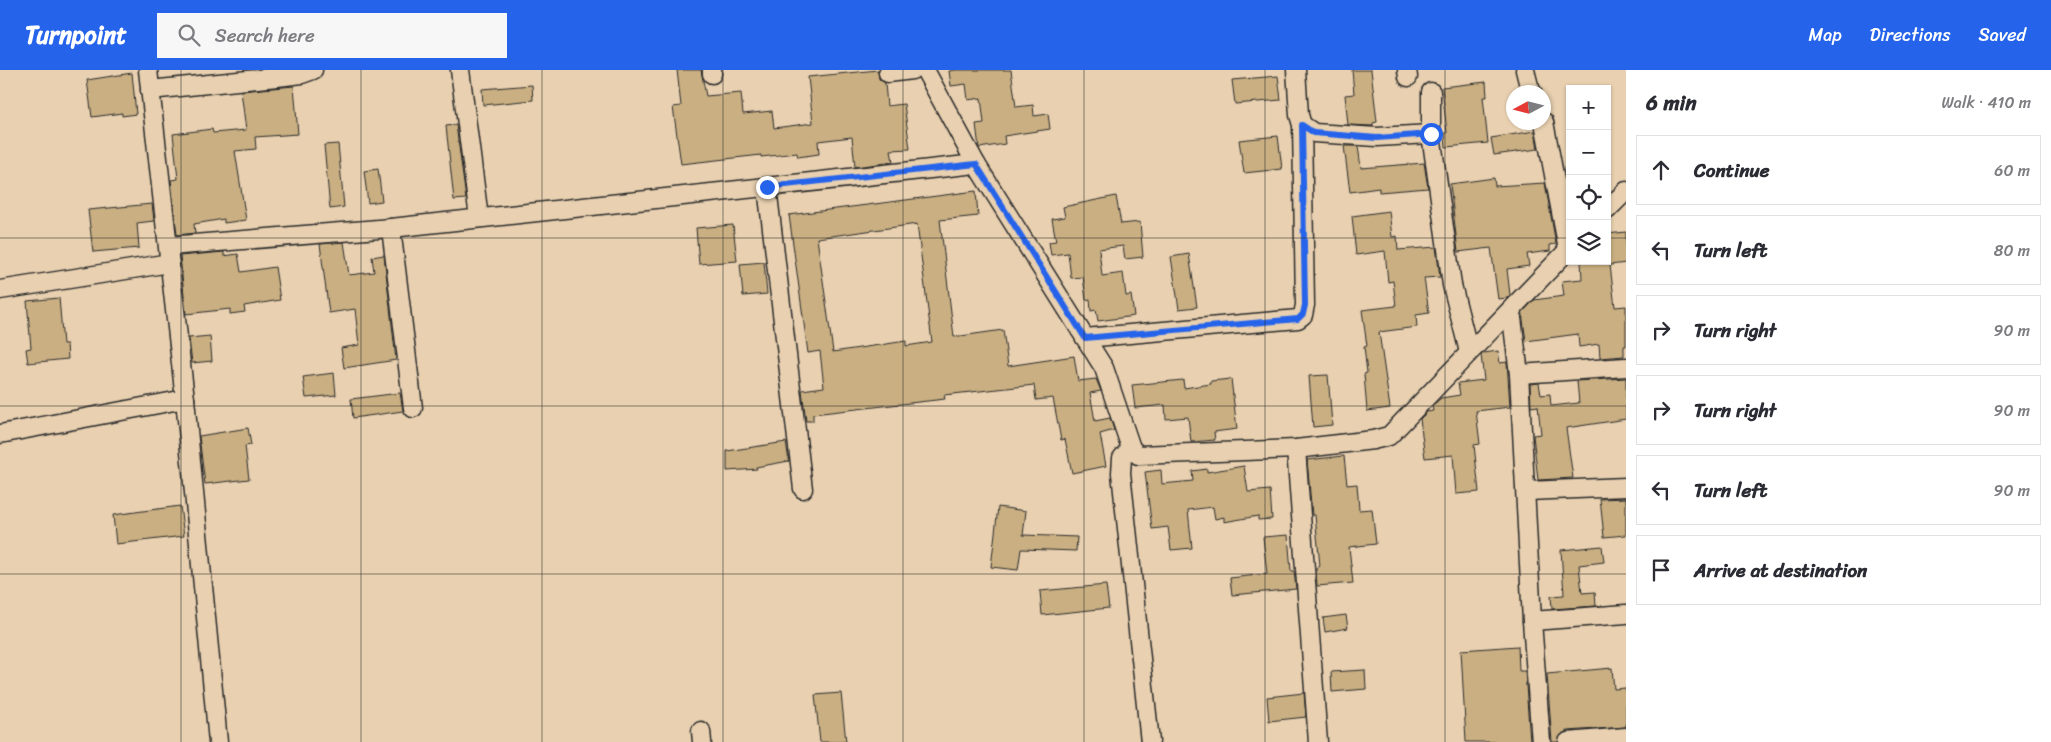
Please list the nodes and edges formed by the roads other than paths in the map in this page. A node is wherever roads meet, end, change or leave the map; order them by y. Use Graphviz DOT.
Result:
graph roads {
  1 [pos="148,70"];
  2 [pos="312,70"];
  3 [pos="460,70"];
  4 [pos="912,70"];
  5 [pos="925,70"];
  6 [pos="1296,70"];
  7 [pos="1526,70"];
  8 [pos="888,73"];
  9 [pos="1528,85"];
  10 [pos="150,90"];
  11 [pos="1431,92"];
  12 [pos="1302,125"];
  13 [pos="1546,130"];
  14 [pos="1431,134"];
  15 [pos="976,164"];
  16 [pos="767,187"];
  17 [pos="1626,191"];
  18 [pos="1611,206"];
  19 [pos="479,218"];
  20 [pos="392,228"];
  21 [pos="1566,234"];
  22 [pos="1566,252"];
  23 [pos="170,255"];
  24 [pos="0,290"];
  25 [pos="1511,310"];
  26 [pos="1085,338"];
  27 [pos="1469,352"];
  28 [pos="1626,367"];
  29 [pos="1519,374"];
  30 [pos="185,400"];
  31 [pos="413,408"];
  32 [pos="0,434"];
  33 [pos="1131,448"];
  34 [pos="1296,450"];
  35 [pos="1626,487"];
  36 [pos="803,489"];
  37 [pos="1526,491"];
  38 [pos="1626,614"];
  39 [pos="1532,621"];
  40 [pos="1626,738"];
  41 [pos="218,742"];
  42 [pos="1150,742"];
  43 [pos="1318,742"];
  44 [pos="1542,742"];
  45 [pos="1568,742"];
  1 -- 10 [label="street"];
  2 -- 10 [label="street"];
  3 -- 19 [label="street"];
  4 -- 8 [label="street"];
  5 -- 15 [label="street"];
  6 -- 12 [label="street"];
  7 -- 9 [label="street"];
  10 -- 23 [label="street"];
  11 -- 14 [label="street"];
  12 -- 14 [label="street"];
  12 -- 26 [label="street"];
  13 -- 21 [label="street"];
  14 -- 27 [label="street"];
  15 -- 16 [label="street"];
  15 -- 26 [label="street"];
  16 -- 19 [label="street"];
  16 -- 36 [label="street"];
  17 -- 18 [label="street"];
  19 -- 20 [label="street"];
  20 -- 23 [label="street"];
  20 -- 31 [label="street"];
  22 -- 25 [label="street"];
  23 -- 24 [label="street"];
  23 -- 30 [label="street"];
  25 -- 27 [label="street"];
  25 -- 29 [label="street"];
  26 -- 33 [label="street"];
  27 -- 34 [label="street"];
  28 -- 29 [label="street"];
  29 -- 37 [label="street"];
  30 -- 32 [label="street"];
  30 -- 41 [label="street"];
  33 -- 34 [label="street"];
  33 -- 42 [label="street"];
  34 -- 43 [label="street"];
  35 -- 37 [label="street"];
  37 -- 39 [label="street"];
  38 -- 39 [label="street"];
  39 -- 44 [label="street"];
  40 -- 45 [label="street"];
}
